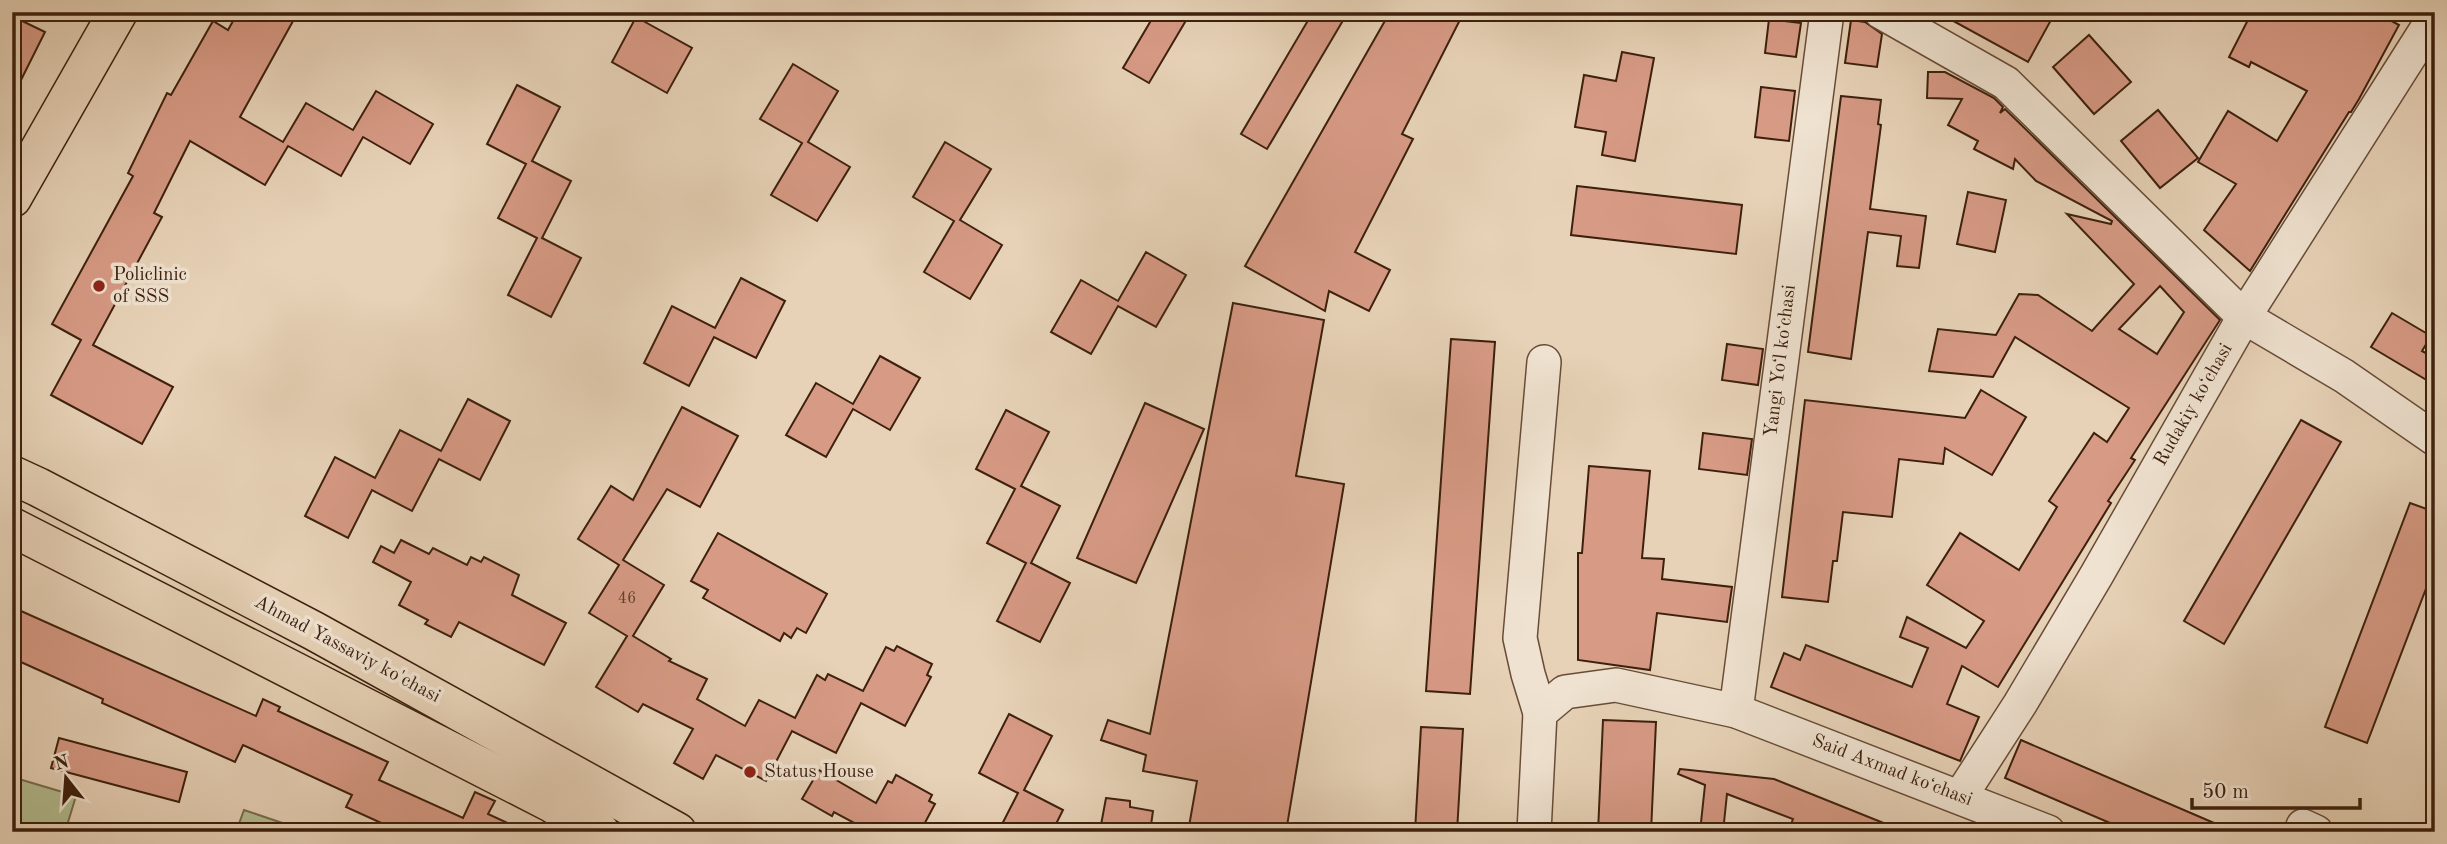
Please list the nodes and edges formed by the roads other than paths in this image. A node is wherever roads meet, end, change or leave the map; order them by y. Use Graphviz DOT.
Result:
graph roads {
  1 [pos="118,12"];
  2 [pos="1827,12"];
  3 [pos="1881,12"];
  4 [pos="2435,16"];
  5 [pos="12,198"];
  6 [pos="2244,317"];
  7 [pos="1544,362"];
  8 [pos="2435,439"];
  9 [pos="12,475"];
  10 [pos="12,527"];
  11 [pos="1735,711"];
  12 [pos="1540,713"];
  13 [pos="1960,797"];
  14 [pos="600,832"];
  15 [pos="677,832"];
  16 [pos="1534,832"];
  17 [pos="2048,832"];
  1 -- 5 [label="main road"];
  2 -- 11 [label="street, Yangi Yoʻl koʻchasi"];
  3 -- 6 [label="street"];
  4 -- 6 [label="street, Rudakiy koʻchasi"];
  6 -- 8 [label="street"];
  6 -- 13 [label="street, Rudakiy koʻchasi"];
  7 -- 12 [label="street"];
  9 -- 15 [label="main road, Ahmad Yassaviy ko'chasi"];
  10 -- 14 [label="main road"];
  11 -- 12 [label="street, Said Axmad koʻchasi"];
  11 -- 13 [label="street, Said Axmad koʻchasi"];
  12 -- 16 [label="street"];
  13 -- 17 [label="street, Said Axmad koʻchasi"];
}
